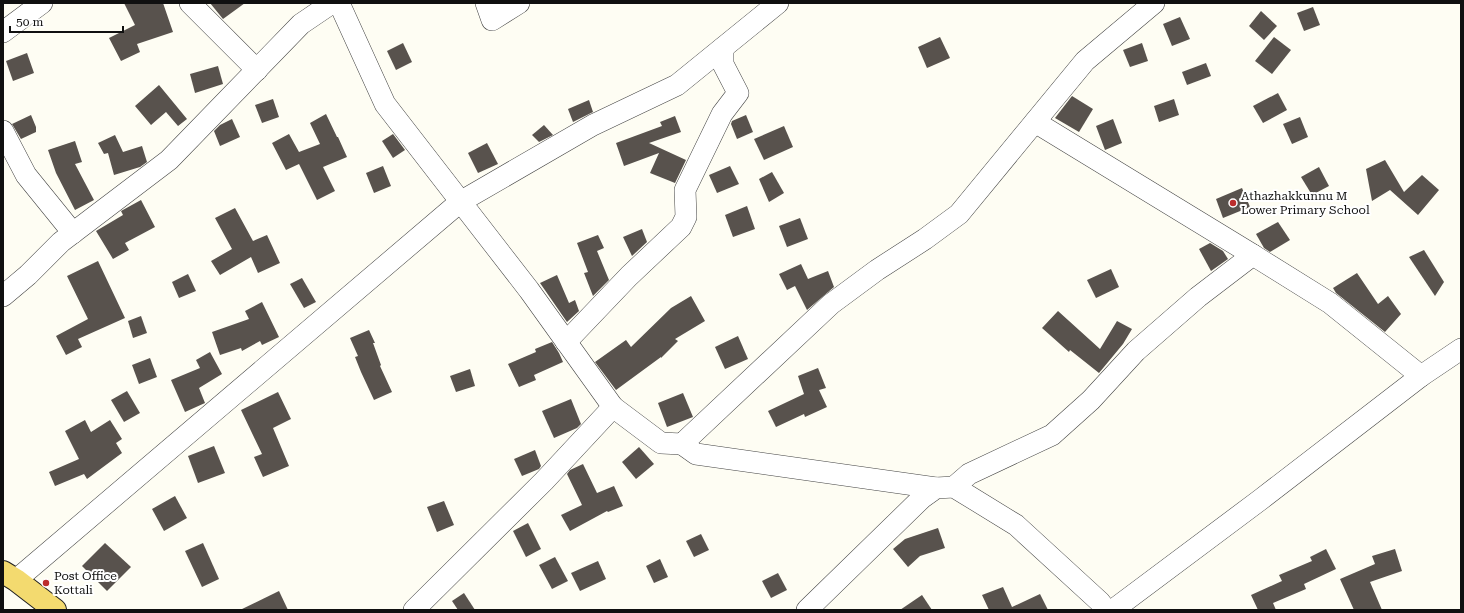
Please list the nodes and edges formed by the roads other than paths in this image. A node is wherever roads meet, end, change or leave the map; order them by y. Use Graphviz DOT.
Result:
graph roads {
  1 [pos="42,3"];
  2 [pos="190,3"];
  3 [pos="332,3"];
  4 [pos="339,3"];
  5 [pos="486,3"];
  6 [pos="519,3"];
  7 [pos="778,3"];
  8 [pos="1154,3"];
  9 [pos="3,32"];
  10 [pos="724,48"];
  11 [pos="257,70"];
  12 [pos="1035,122"];
  13 [pos="3,131"];
  14 [pos="460,202"];
  15 [pos="72,233"];
  16 [pos="1253,255"];
  17 [pos="3,296"];
  18 [pos="566,342"];
  19 [pos="1461,349"];
  20 [pos="1421,376"];
  21 [pos="613,407"];
  22 [pos="682,444"];
  23 [pos="945,488"];
  24 [pos="10,576"];
  25 [pos="55,610"];
  26 [pos="414,610"];
  27 [pos="808,610"];
  28 [pos="1106,610"];
  29 [pos="1113,610"];
  1 -- 9 [label="street"];
  2 -- 11 [label="street"];
  3 -- 11 [label="street"];
  4 -- 14 [label="street"];
  5 -- 6 [label="street"];
  7 -- 10 [label="street"];
  8 -- 12 [label="street"];
  10 -- 14 [label="street"];
  10 -- 18 [label="street"];
  11 -- 15 [label="street"];
  12 -- 16 [label="street"];
  12 -- 22 [label="street"];
  13 -- 15 [label="street"];
  14 -- 18 [label="street"];
  14 -- 24 [label="street"];
  15 -- 17 [label="street"];
  16 -- 20 [label="street"];
  16 -- 23 [label="street"];
  18 -- 21 [label="street"];
  19 -- 20 [label="street"];
  20 -- 29 [label="street"];
  21 -- 22 [label="street"];
  21 -- 26 [label="street"];
  22 -- 23 [label="street"];
  23 -- 27 [label="street"];
  23 -- 28 [label="street"];
  24 -- 25 [label="main road"];
}
